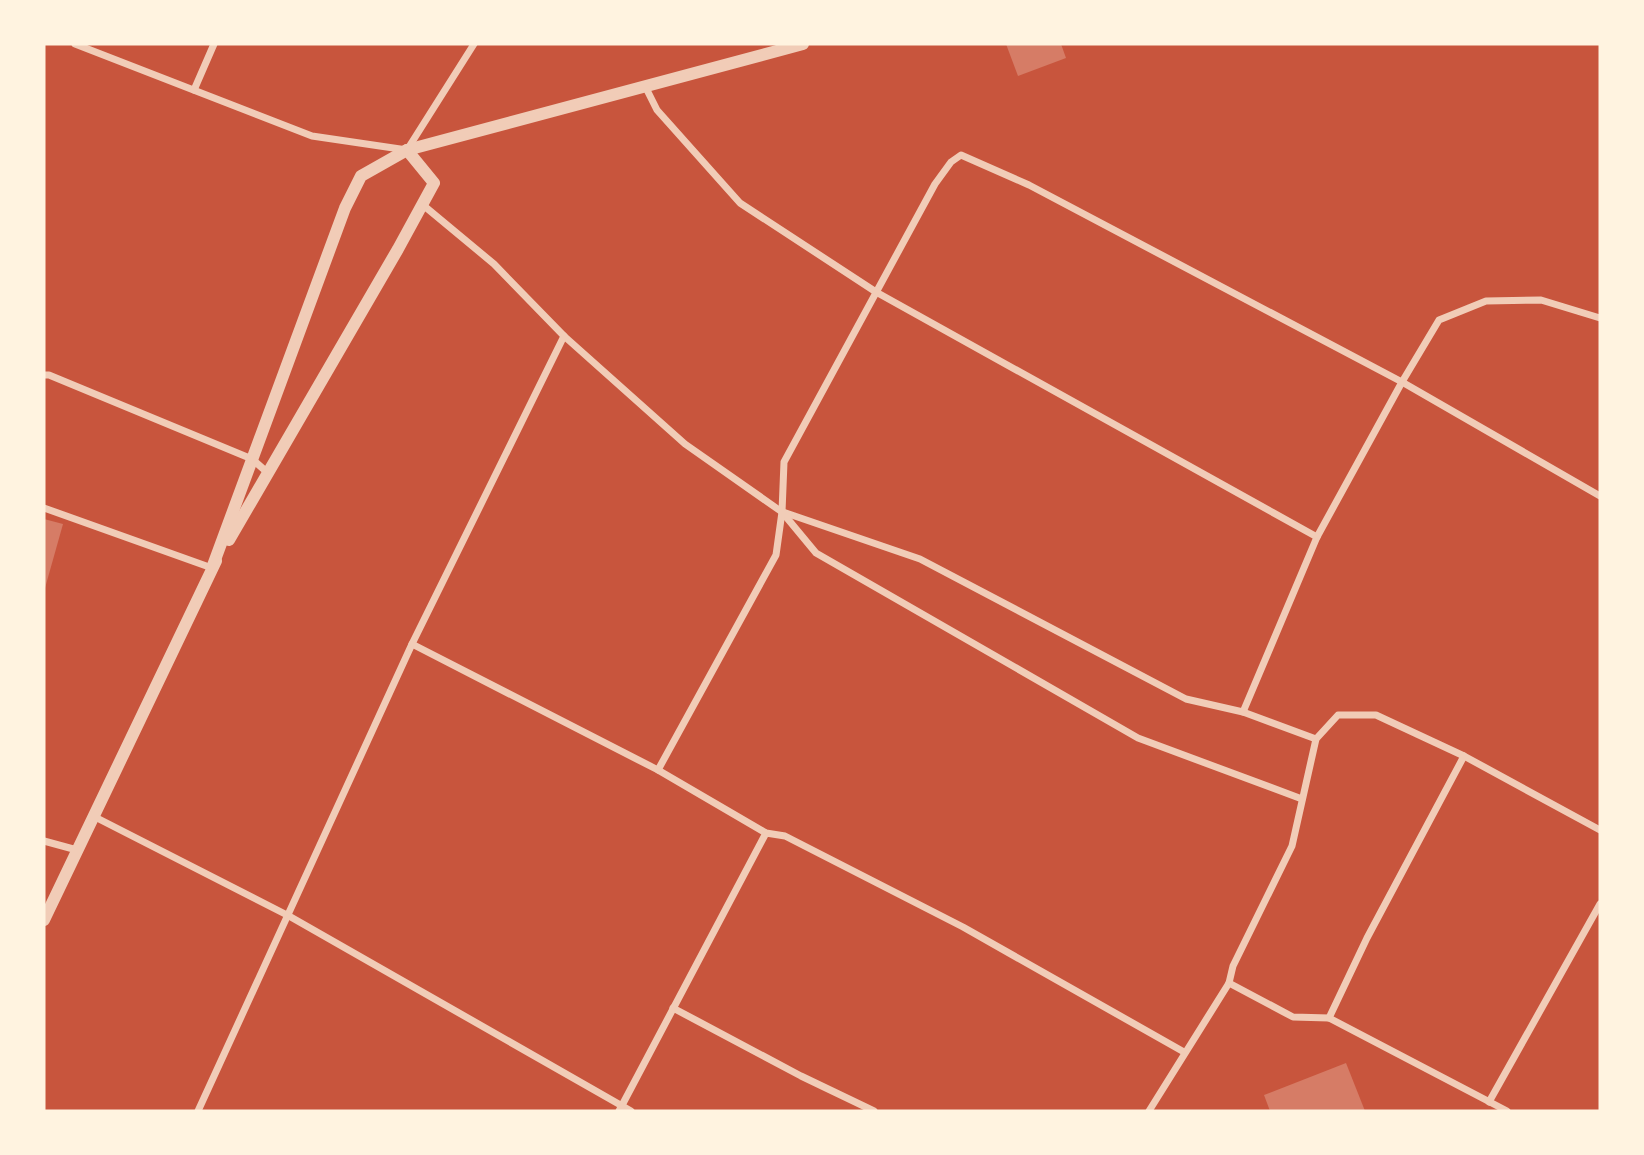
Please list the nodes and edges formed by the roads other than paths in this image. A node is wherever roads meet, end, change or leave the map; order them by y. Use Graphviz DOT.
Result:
graph roads {
  1 [pos="75,44"];
  2 [pos="214,44"];
  3 [pos="474,44"];
  4 [pos="803,44"];
  5 [pos="645,86"];
  6 [pos="194,90"];
  7 [pos="407,150"];
  8 [pos="423,205"];
  9 [pos="876,292"];
  10 [pos="1600,318"];
  11 [pos="564,336"];
  12 [pos="44,375"];
  13 [pos="1402,382"];
  14 [pos="252,459"];
  15 [pos="268,473"];
  16 [pos="1600,496"];
  17 [pos="44,508"];
  18 [pos="782,512"];
  19 [pos="1317,537"];
  20 [pos="212,568"];
  21 [pos="412,643"];
  22 [pos="1243,712"];
  23 [pos="1316,740"];
  24 [pos="1464,756"];
  25 [pos="658,770"];
  26 [pos="1302,799"];
  27 [pos="93,816"];
  28 [pos="1600,830"];
  29 [pos="766,833"];
  30 [pos="44,841"];
  31 [pos="77,850"];
  32 [pos="1600,904"];
  33 [pos="289,916"];
  34 [pos="44,920"];
  35 [pos="1229,982"];
  36 [pos="673,1008"];
  37 [pos="1329,1018"];
  38 [pos="1184,1052"];
  39 [pos="1489,1102"];
  40 [pos="620,1109"];
  41 [pos="200,1111"];
  42 [pos="631,1111"];
  43 [pos="874,1111"];
  44 [pos="1149,1111"];
  45 [pos="1507,1111"];
  1 -- 6 [label="street"];
  2 -- 6 [label="street"];
  3 -- 7 [label="street"];
  4 -- 5 [label="street"];
  5 -- 7 [label="street"];
  5 -- 9 [label="street"];
  6 -- 7 [label="street"];
  7 -- 8 [label="street"];
  7 -- 14 [label="street"];
  8 -- 11 [label="street"];
  8 -- 15 [label="street"];
  9 -- 13 [label="street"];
  9 -- 18 [label="street"];
  9 -- 19 [label="street"];
  10 -- 13 [label="street"];
  11 -- 18 [label="street"];
  11 -- 21 [label="street"];
  12 -- 14 [label="street"];
  13 -- 16 [label="street"];
  13 -- 19 [label="street"];
  14 -- 15 [label="street"];
  14 -- 20 [label="street"];
  15 -- 20 [label="street"];
  17 -- 20 [label="street"];
  18 -- 22 [label="street"];
  18 -- 25 [label="street"];
  18 -- 26 [label="street"];
  19 -- 22 [label="street"];
  20 -- 27 [label="street"];
  21 -- 25 [label="street"];
  21 -- 33 [label="street"];
  22 -- 23 [label="street"];
  23 -- 24 [label="street"];
  23 -- 26 [label="street"];
  24 -- 28 [label="street"];
  24 -- 37 [label="street"];
  25 -- 29 [label="street"];
  26 -- 35 [label="street"];
  27 -- 31 [label="street"];
  27 -- 33 [label="street"];
  29 -- 36 [label="street"];
  29 -- 38 [label="street"];
  30 -- 31 [label="street"];
  31 -- 34 [label="street"];
  32 -- 39 [label="street"];
  33 -- 40 [label="street"];
  33 -- 41 [label="street"];
  35 -- 37 [label="street"];
  35 -- 38 [label="street"];
  36 -- 40 [label="street"];
  36 -- 43 [label="street"];
  37 -- 39 [label="street"];
  38 -- 44 [label="street"];
  39 -- 45 [label="street"];
  40 -- 42 [label="street"];
}
